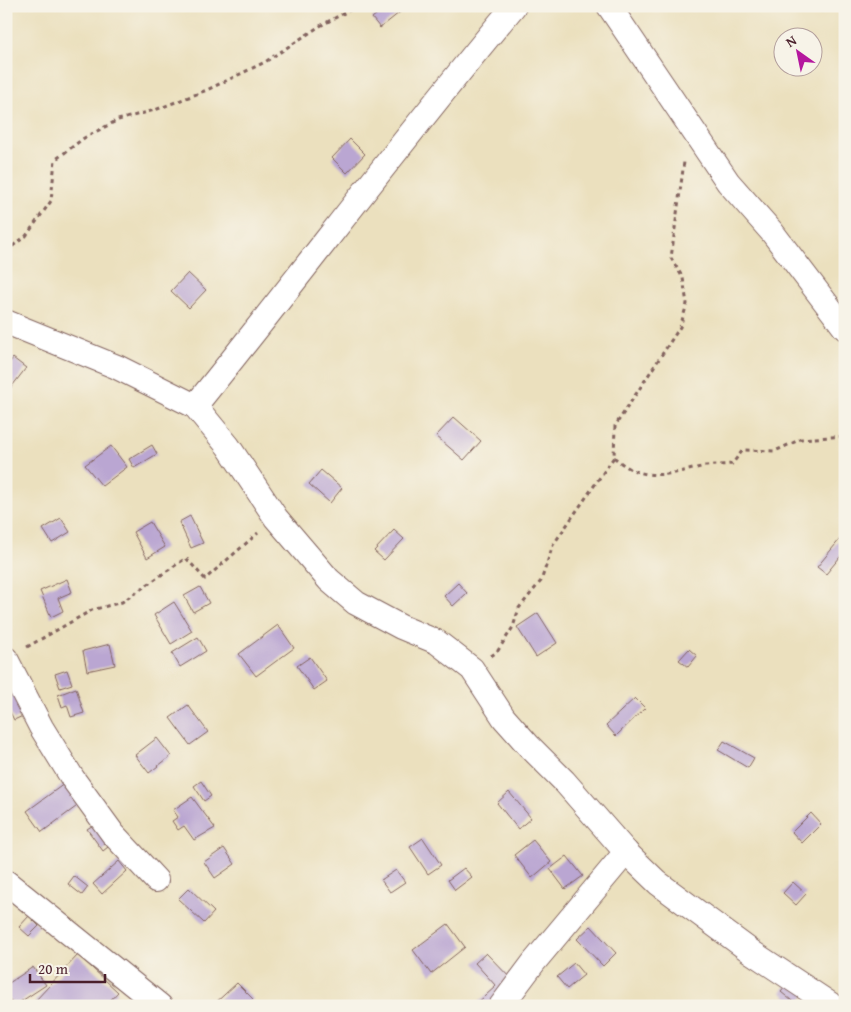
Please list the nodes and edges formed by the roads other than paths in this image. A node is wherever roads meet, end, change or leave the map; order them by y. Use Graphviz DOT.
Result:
graph roads {
  1 [pos="514,6"];
  2 [pos="610,6"];
  3 [pos="6,322"];
  4 [pos="845,328"];
  5 [pos="195,406"];
  6 [pos="15,654"];
  7 [pos="626,852"];
  8 [pos="156,880"];
  9 [pos="6,882"];
  10 [pos="160,1006"];
  11 [pos="501,1006"];
  12 [pos="833,1006"];
  1 -- 5 [label="street"];
  2 -- 4 [label="street"];
  3 -- 5 [label="street"];
  5 -- 7 [label="street"];
  6 -- 8 [label="street"];
  7 -- 11 [label="street"];
  7 -- 12 [label="street"];
  9 -- 10 [label="street"];
}
